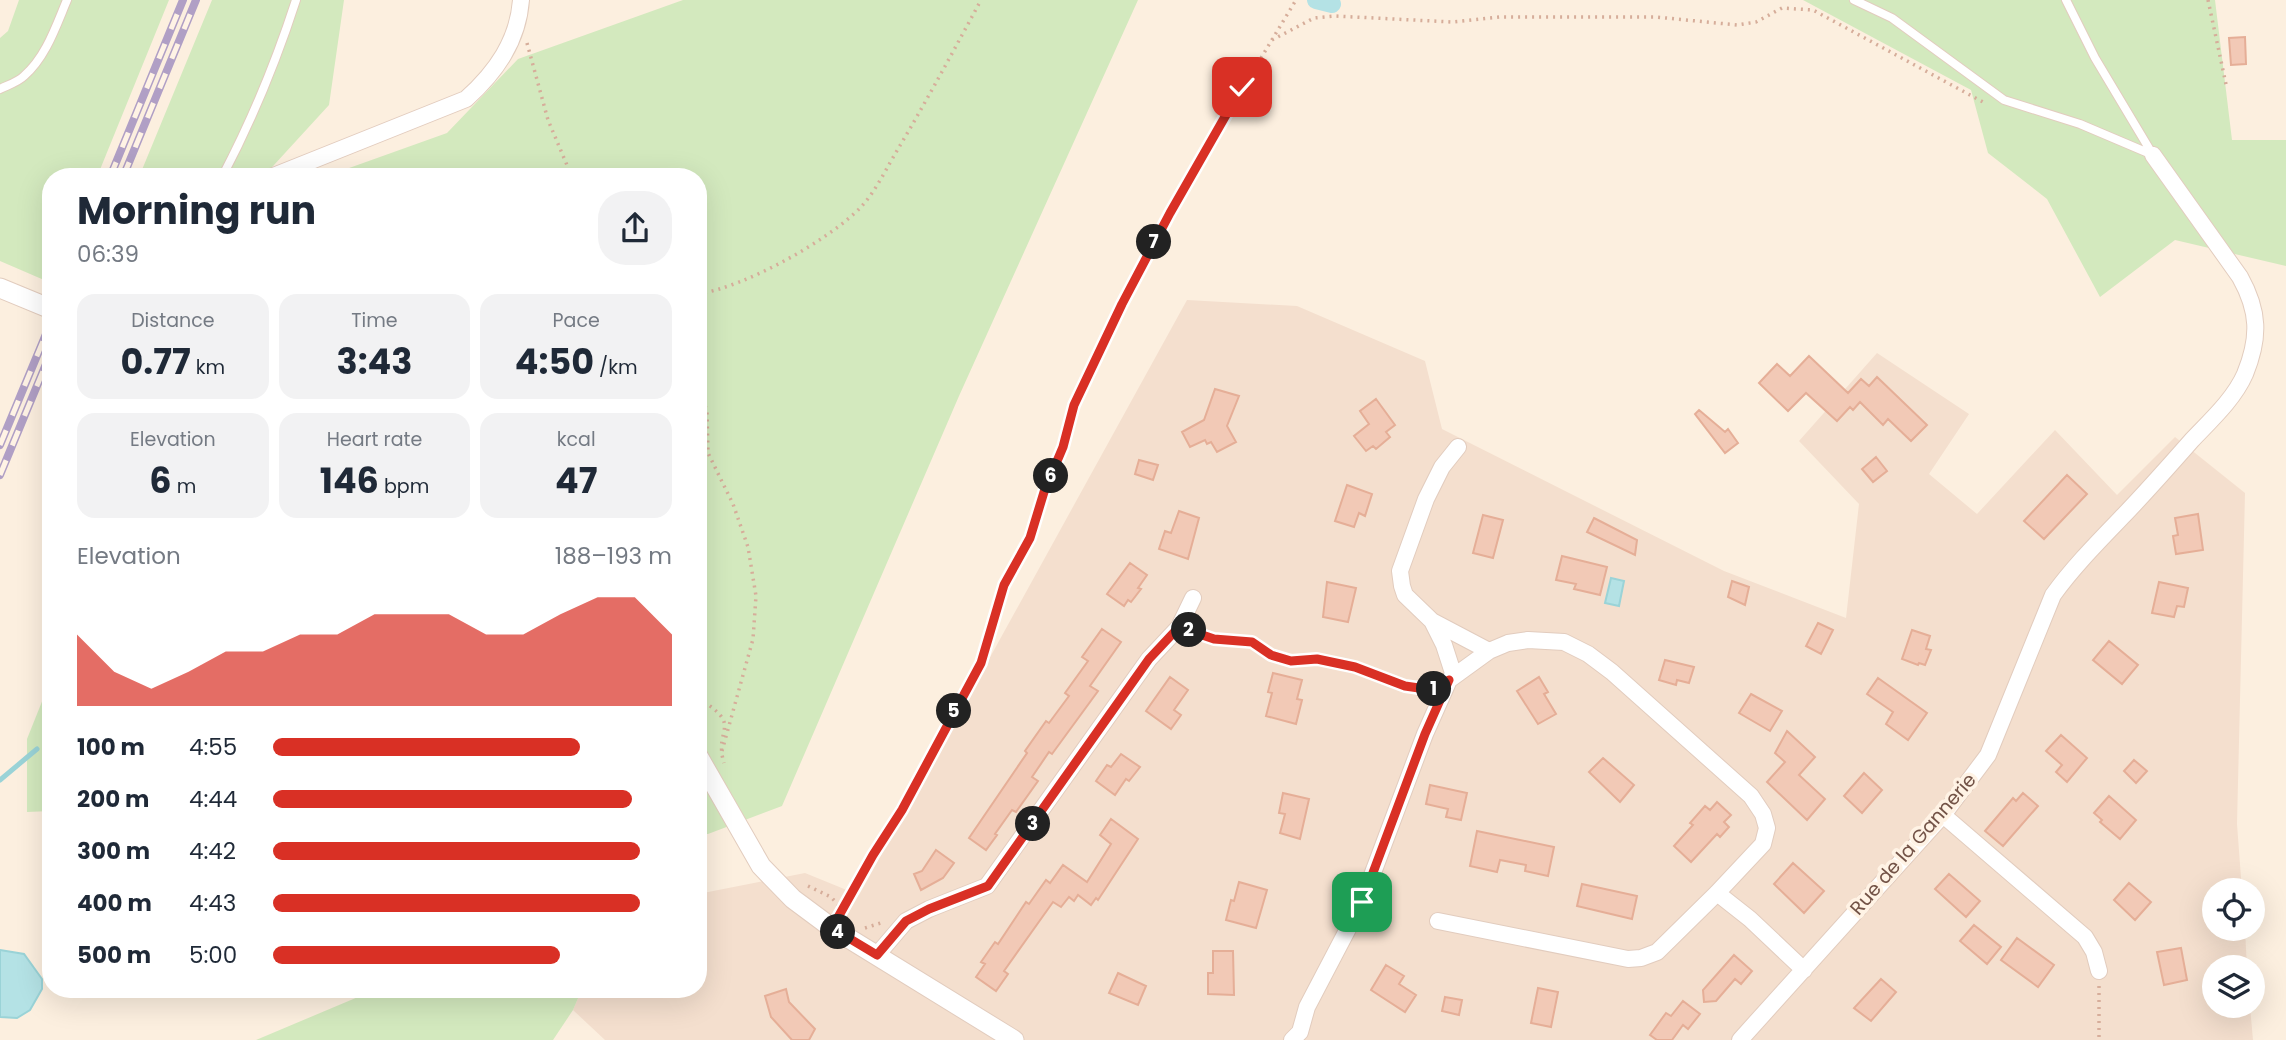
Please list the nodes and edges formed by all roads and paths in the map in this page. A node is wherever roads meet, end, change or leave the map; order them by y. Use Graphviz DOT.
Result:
graph roads {
  1 [pos="67,0"];
  2 [pos="296,0"];
  3 [pos="521,0"];
  4 [pos="981,0"];
  5 [pos="1296,0"];
  6 [pos="1854,0"];
  7 [pos="2066,0"];
  8 [pos="2208,0"];
  9 [pos="520,21"];
  10 [pos="1270,41"];
  11 [pos="0,89"];
  12 [pos="2227,89"];
  13 [pos="1993,106"];
  14 [pos="2152,155"];
  15 [pos="227,168"];
  16 [pos="294,168"];
  17 [pos="568,168"];
  18 [pos="8,291"];
  19 [pos="707,292"];
  20 [pos="42,305"];
  21 [pos="707,411"];
  22 [pos="1458,447"];
  23 [pos="1193,598"];
  24 [pos="1432,621"];
  25 [pos="1179,627"];
  26 [pos="1489,650"];
  27 [pos="1451,678"];
  28 [pos="707,703"];
  29 [pos="721,754"];
  30 [pos="707,763"];
  31 [pos="718,773"];
  32 [pos="1943,814"];
  33 [pos="797,881"];
  34 [pos="1717,893"];
  35 [pos="844,911"];
  36 [pos="1438,921"];
  37 [pos="840,923"];
  38 [pos="877,955"];
  39 [pos="1804,970"];
  40 [pos="2099,971"];
  41 [pos="1014,1040"];
  42 [pos="1292,1040"];
  43 [pos="1740,1040"];
  44 [pos="2099,1040"];
  1 -- 11 [label="lane"];
  2 -- 15 [label="lane"];
  3 -- 9 [label="street"];
  4 -- 19 [label="path"];
  5 -- 10 [label="path"];
  6 -- 14 [label="lane"];
  7 -- 14 [label="lane"];
  8 -- 12 [label="path"];
  9 -- 16 [label="street"];
  9 -- 17 [label="path"];
  10 -- 13 [label="path"];
  10 -- 35 [label="path"];
  14 -- 32 [label="street, Rue de la Gannerie"];
  18 -- 20 [label="street"];
  21 -- 29 [label="path"];
  22 -- 24 [label="street"];
  23 -- 25 [label="street"];
  24 -- 26 [label="street"];
  24 -- 27 [label="street"];
  25 -- 27 [label="path"];
  25 -- 38 [label="street"];
  26 -- 27 [label="street"];
  26 -- 34 [label="street"];
  27 -- 42 [label="street"];
  28 -- 29 [label="path"];
  29 -- 31 [label="path"];
  29 -- 31 [label="path"];
  30 -- 31 [label="street"];
  31 -- 37 [label="street"];
  32 -- 39 [label="street, Rue de la Gannerie"];
  32 -- 40 [label="street"];
  33 -- 35 [label="path"];
  34 -- 36 [label="street"];
  34 -- 39 [label="street"];
  35 -- 37 [label="path"];
  35 -- 37 [label="path"];
  37 -- 38 [label="street"];
  38 -- 41 [label="street"];
  39 -- 43 [label="street, Rue de la Gannerie"];
  40 -- 44 [label="path"];
}
